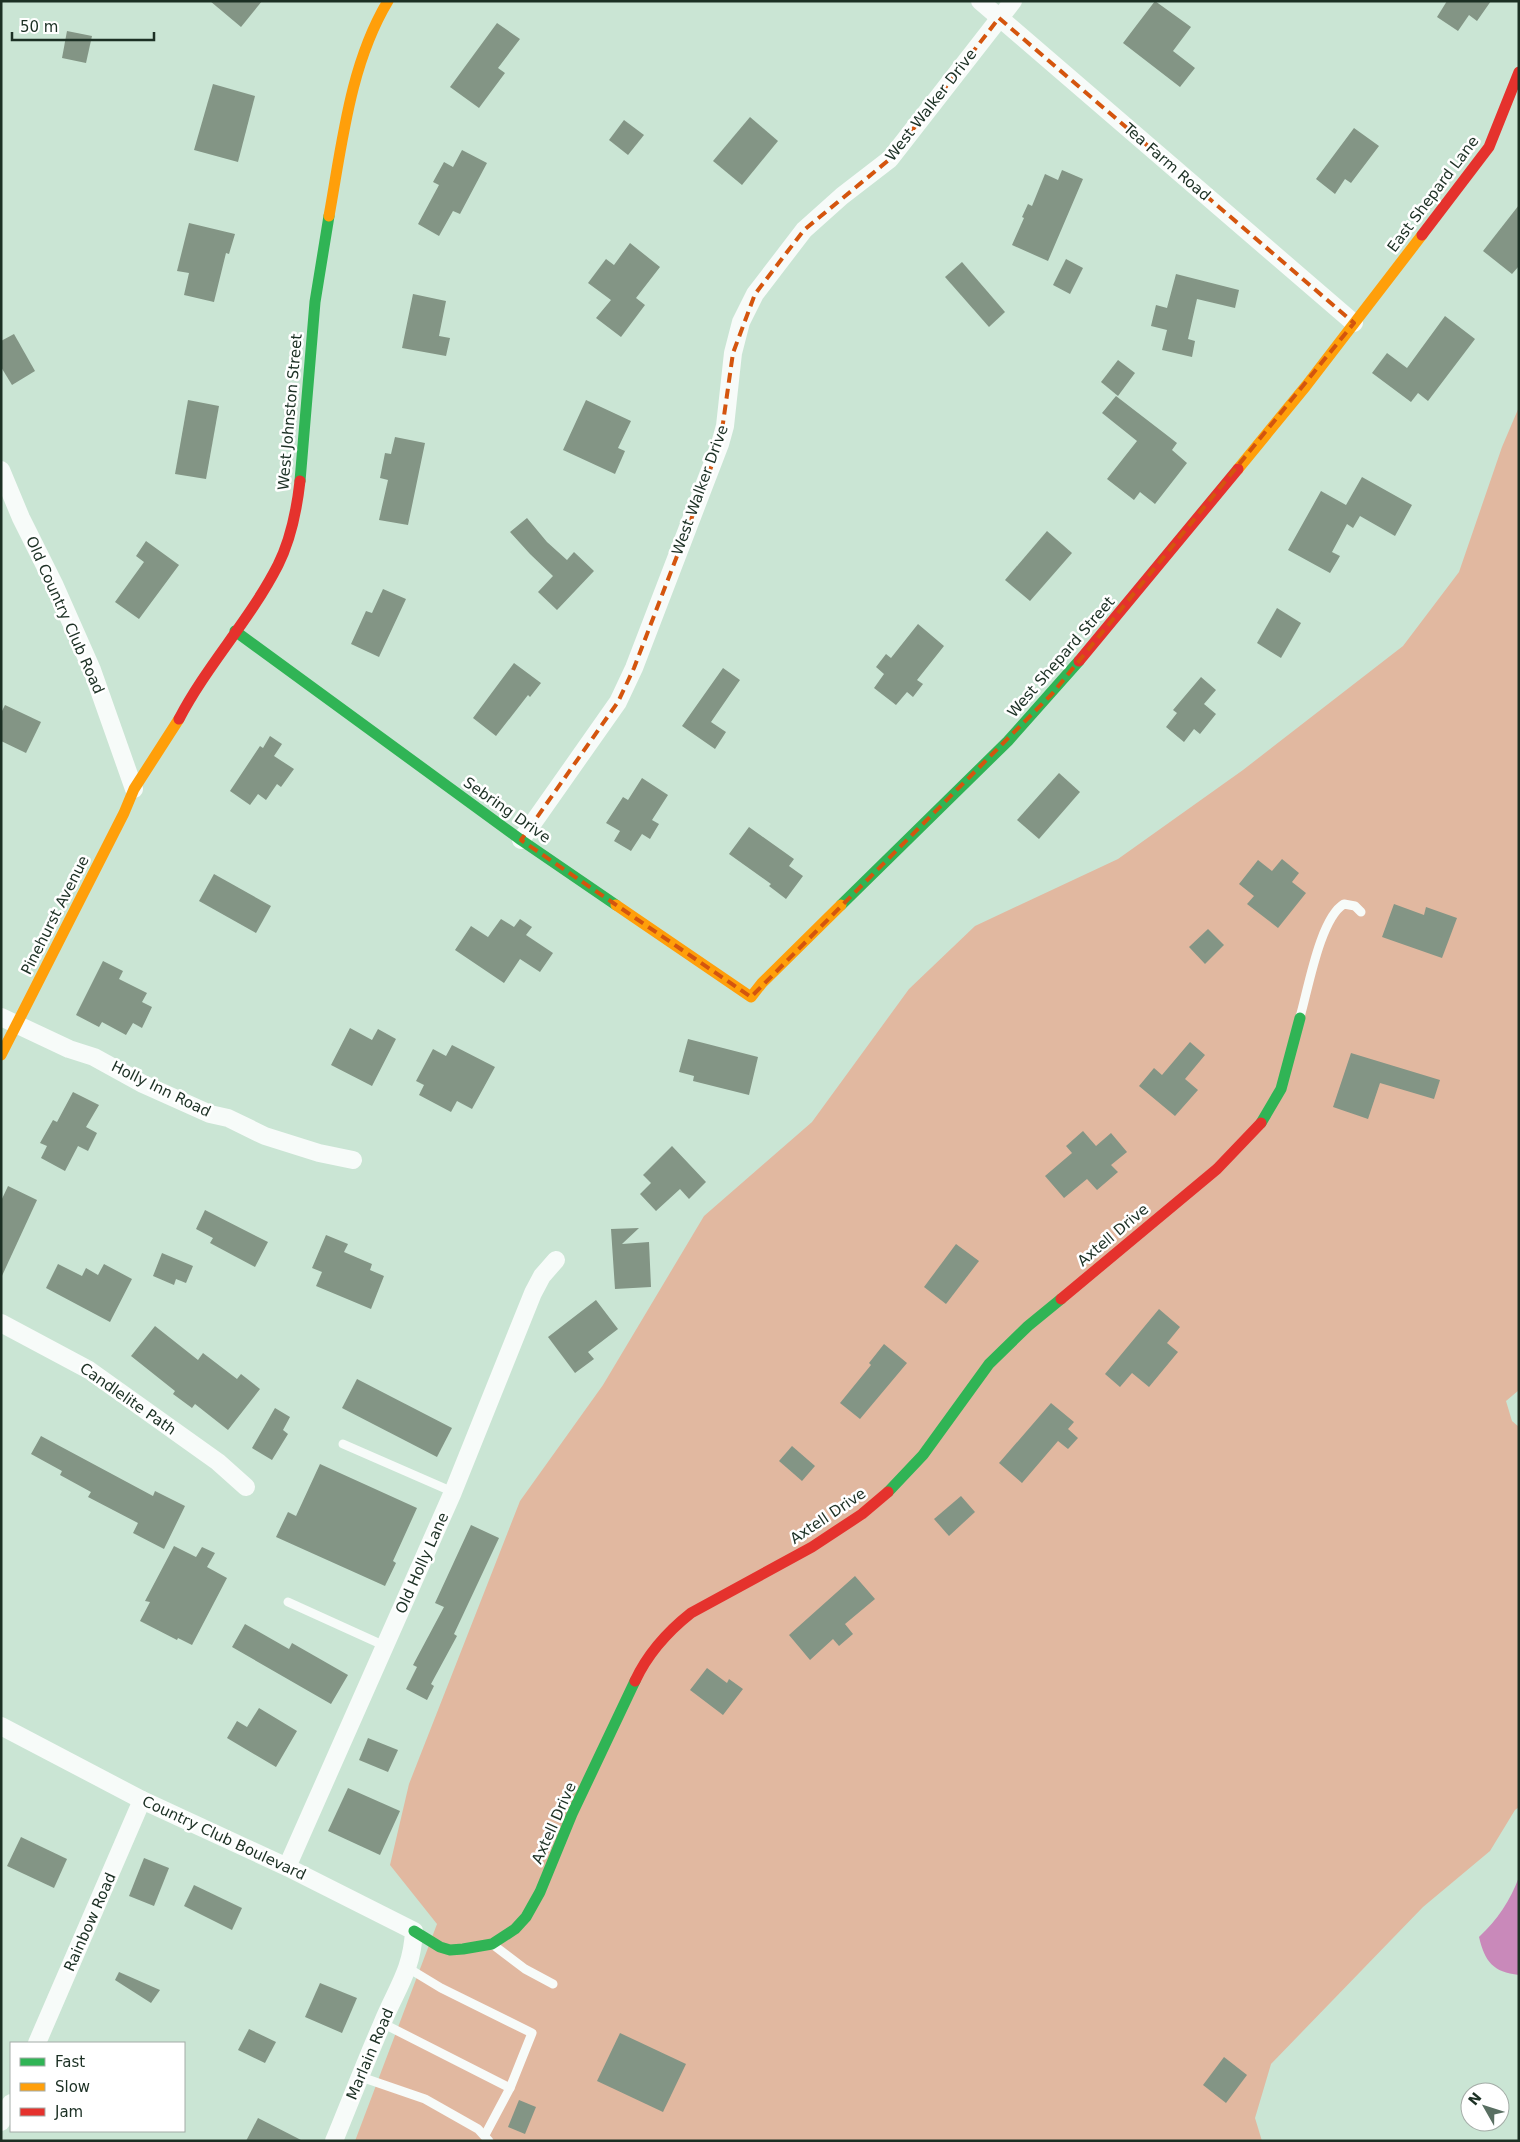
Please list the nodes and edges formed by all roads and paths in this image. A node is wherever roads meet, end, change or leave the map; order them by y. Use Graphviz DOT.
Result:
graph roads {
  1 [pos="388,1"];
  2 [pos="980,1"];
  3 [pos="1013,1"];
  4 [pos="999,18"];
  5 [pos="1519,72"];
  6 [pos="1354,324"];
  7 [pos="1,470"];
  8 [pos="235,631"];
  9 [pos="134,789"];
  10 [pos="521,840"];
  11 [pos="1362,912"];
  12 [pos="762,983"];
  13 [pos="1300,1018"];
  14 [pos="8,1021"];
  15 [pos="1,1055"];
  16 [pos="353,1160"];
  17 [pos="556,1260"];
  18 [pos="1,1323"];
  19 [pos="343,1444"];
  20 [pos="246,1487"];
  21 [pos="453,1492"];
  22 [pos="288,1602"];
  23 [pos="385,1646"];
  24 [pos="1,1726"];
  25 [pos="142,1800"];
  26 [pos="287,1867"];
  27 [pos="414,1931"];
  28 [pos="492,1944"];
  29 [pos="408,1968"];
  30 [pos="553,1984"];
  31 [pos="382,2023"];
  32 [pos="38,2042"];
  33 [pos="361,2077"];
  34 [pos="510,2088"];
  35 [pos="10,2105"];
  36 [pos="1,2122"];
  37 [pos="487,2138"];
  38 [pos="334,2141"];
  1 -- 8 [label="street, West Johnston Street"];
  2 -- 4 [label="street, Tea Farm Road"];
  3 -- 4 [label="street, West Walker Drive"];
  4 -- 6 [label="street, Tea Farm Road"];
  4 -- 10 [label="street, West Walker Drive"];
  5 -- 6 [label="street, East Shepard Lane"];
  6 -- 12 [label="street, West Shepard Street"];
  7 -- 9 [label="street, Old Country Club Road"];
  8 -- 9 [label="street, West Johnston Street"];
  8 -- 10 [label="street, Sebring Drive"];
  9 -- 14 [label="street, Pinehurst Avenue"];
  10 -- 12 [label="street, Sebring Drive"];
  11 -- 13 [label="lane"];
  13 -- 28 [label="street, Axtell Drive"];
  14 -- 15 [label="street, Pinehurst Avenue"];
  14 -- 16 [label="street, Holly Inn Road"];
  17 -- 21 [label="street, Old Holly Lane"];
  18 -- 20 [label="street, Candlelite Path"];
  19 -- 21 [label="lane"];
  21 -- 23 [label="street, Old Holly Lane"];
  22 -- 23 [label="lane"];
  23 -- 26 [label="street, Old Holly Lane"];
  24 -- 25 [label="street, Country Club Boulevard"];
  25 -- 26 [label="street, Country Club Boulevard"];
  25 -- 32 [label="street, Rainbow Road"];
  26 -- 27 [label="street, Country Club Boulevard"];
  27 -- 28 [label="street, Axtell Drive"];
  27 -- 29 [label="street"];
  28 -- 30 [label="lane"];
  29 -- 31 [label="street, Marlain Road"];
  29 -- 34 [label="lane"];
  31 -- 33 [label="street, Marlain Road"];
  31 -- 34 [label="lane"];
  33 -- 37 [label="lane"];
  33 -- 38 [label="street, Marlain Road"];
  34 -- 37 [label="lane"];
  35 -- 36 [label="street"];
}
